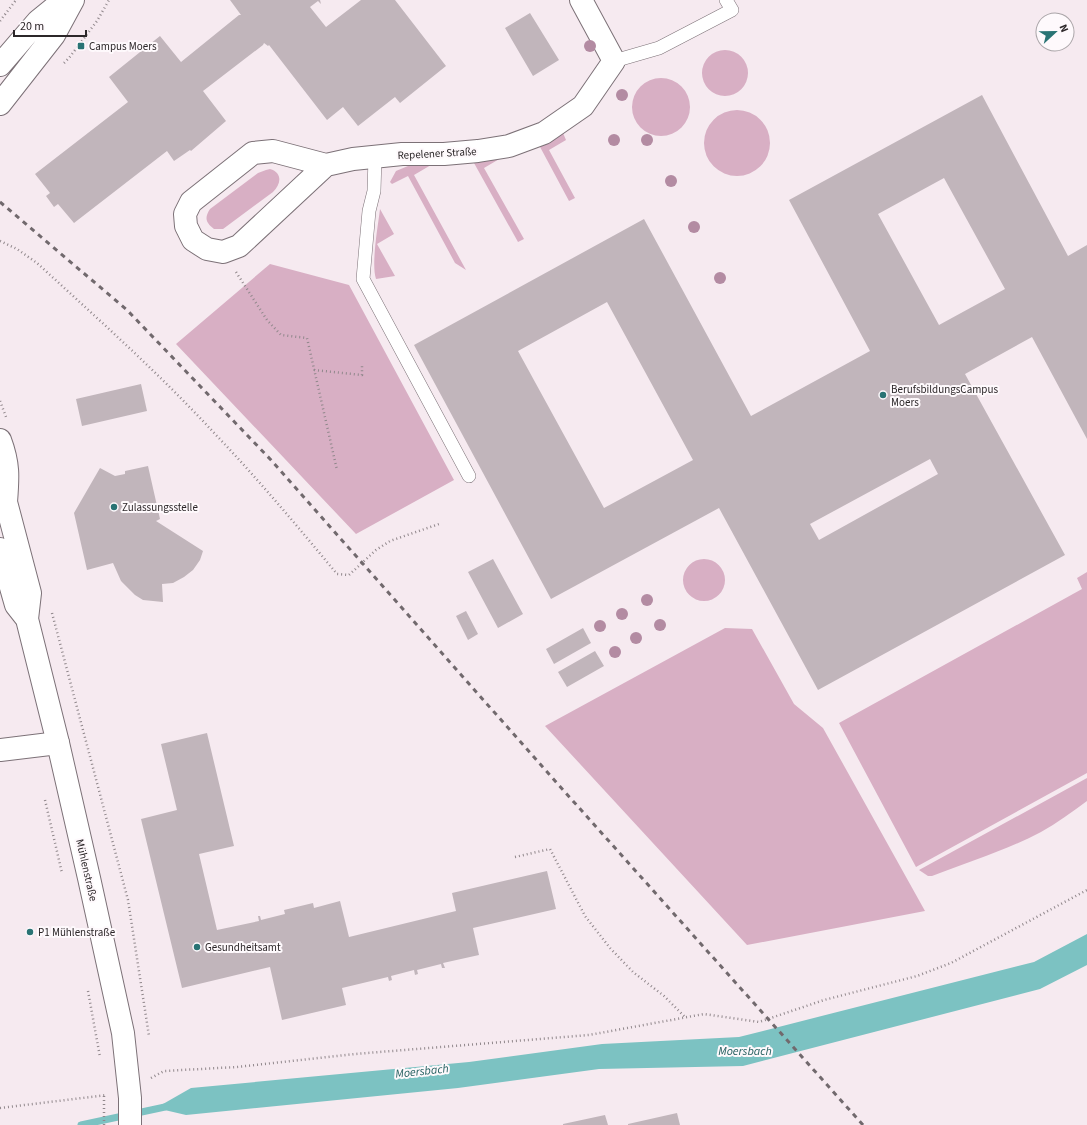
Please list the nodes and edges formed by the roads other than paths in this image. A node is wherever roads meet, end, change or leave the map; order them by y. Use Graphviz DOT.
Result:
graph roads {
  1 [pos="64,0"];
  2 [pos="73,0"];
  3 [pos="582,0"];
  4 [pos="726,0"];
  5 [pos="614,61"];
  6 [pos="0,65"];
  7 [pos="0,104"];
  8 [pos="375,157"];
  9 [pos="326,165"];
  10 [pos="0,440"];
  11 [pos="469,476"];
  12 [pos="3,494"];
  13 [pos="0,550"];
  14 [pos="27,619"];
  15 [pos="58,743"];
  16 [pos="0,750"];
  17 [pos="130,1125"];
  1 -- 6 [label="main road"];
  2 -- 7 [label="main road"];
  3 -- 5 [label="main road"];
  4 -- 5 [label="lane"];
  5 -- 8 [label="main road, Repelener Straße"];
  8 -- 9 [label="main road, Repelener Straße"];
  8 -- 11 [label="lane"];
  9 -- 9 [label="main road, Repelener Straße"];
  10 -- 12 [label="main road, Mühlenstraße"];
  12 -- 14 [label="main road, Mühlenstraße"];
  13 -- 14 [label="main road, Mühlenstraße"];
  14 -- 15 [label="main road, Mühlenstraße"];
  15 -- 16 [label="main road"];
  15 -- 17 [label="main road, Mühlenstraße"];
}
